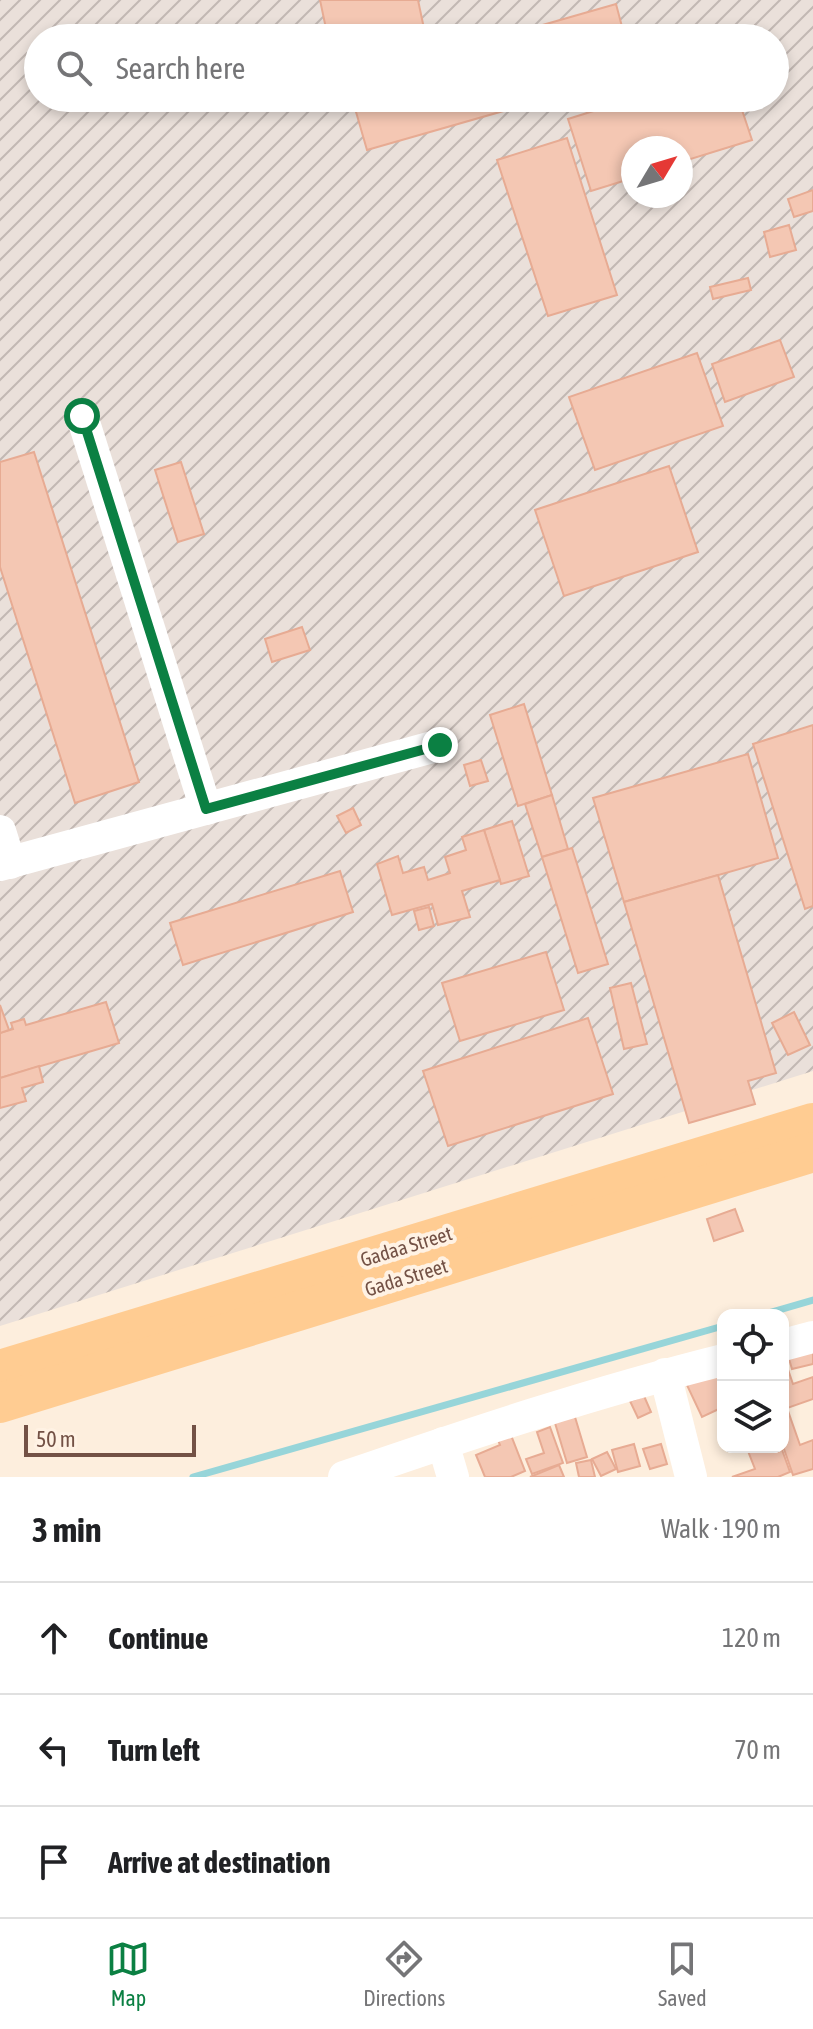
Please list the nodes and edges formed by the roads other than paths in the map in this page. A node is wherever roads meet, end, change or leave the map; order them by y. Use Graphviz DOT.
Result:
graph roads {
  1 [pos="82,416"];
  2 [pos="440,745"];
  3 [pos="206,809"];
  4 [pos="0,831"];
  5 [pos="5,864"];
  6 [pos="813,1123"];
  7 [pos="813,1152"];
  8 [pos="813,1337"];
  9 [pos="789,1343"];
  10 [pos="717,1361"];
  11 [pos="0,1370"];
  12 [pos="665,1374"];
  13 [pos="0,1403"];
  14 [pos="443,1443"];
  15 [pos="344,1477"];
  16 [pos="453,1477"];
  17 [pos="691,1477"];
  1 -- 3 [label="street"];
  2 -- 3 [label="street"];
  3 -- 5 [label="street"];
  4 -- 5 [label="street"];
  6 -- 11 [label="main road, Gadaa Street"];
  7 -- 13 [label="main road, Gada Street"];
  8 -- 9 [label="street"];
  10 -- 12 [label="street"];
  12 -- 14 [label="street"];
  12 -- 17 [label="street"];
  14 -- 15 [label="street"];
  14 -- 16 [label="street"];
}
